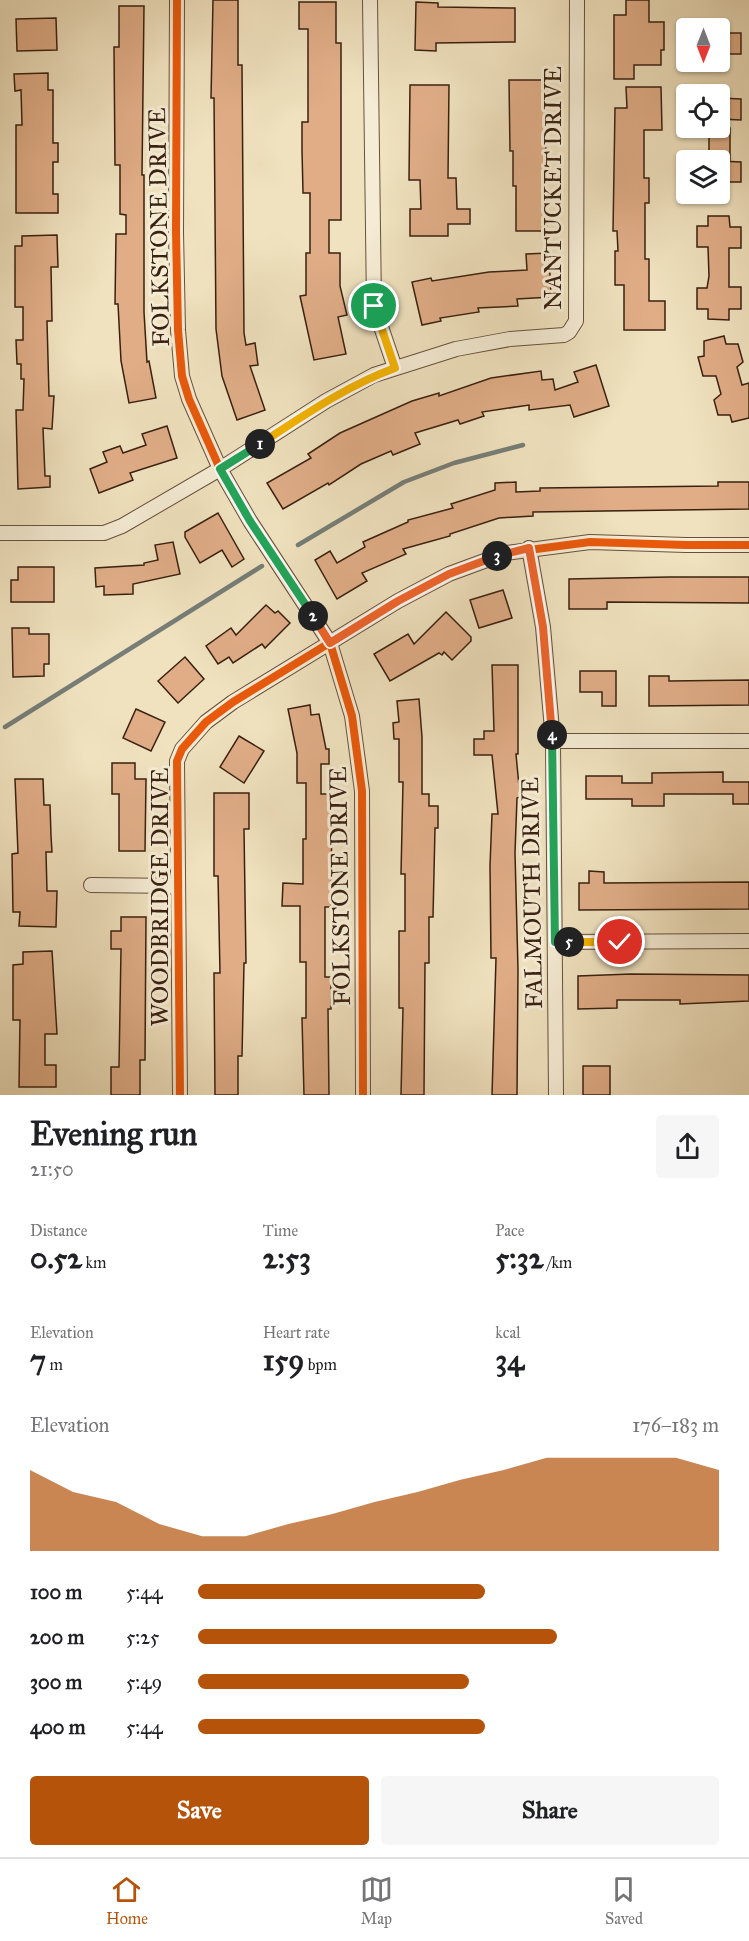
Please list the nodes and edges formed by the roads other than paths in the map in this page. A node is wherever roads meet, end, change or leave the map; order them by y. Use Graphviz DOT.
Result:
graph roads {
  1 [pos="177,0"];
  2 [pos="370,0"];
  3 [pos="577,0"];
  4 [pos="395,368"];
  5 [pos="220,469"];
  6 [pos="0,533"];
  7 [pos="749,544"];
  8 [pos="529,548"];
  9 [pos="330,643"];
  10 [pos="553,741"];
  11 [pos="749,741"];
  12 [pos="91,885"];
  13 [pos="178,886"];
  14 [pos="749,941"];
  15 [pos="555,942"];
  16 [pos="180,1095"];
  17 [pos="363,1095"];
  18 [pos="556,1095"];
  1 -- 5 [label="street, FOLKSTONE DRIVE"];
  2 -- 4 [label="street"];
  3 -- 4 [label="street, NANTUCKET DRIVE"];
  4 -- 5 [label="street, NANTUCKET DRIVE"];
  5 -- 6 [label="street, NANTUCKET DRIVE"];
  5 -- 9 [label="street, FOLKSTONE DRIVE"];
  7 -- 8 [label="street, WOODBRIDGE DRIVE"];
  8 -- 9 [label="street, WOODBRIDGE DRIVE"];
  8 -- 10 [label="street, FALMOUTH DRIVE"];
  9 -- 13 [label="street, WOODBRIDGE DRIVE"];
  9 -- 17 [label="street, FOLKSTONE DRIVE"];
  10 -- 11 [label="street"];
  10 -- 15 [label="street, FALMOUTH DRIVE"];
  12 -- 13 [label="street"];
  13 -- 16 [label="street, WOODBRIDGE DRIVE"];
  14 -- 15 [label="street"];
  15 -- 18 [label="street, FALMOUTH DRIVE"];
}
